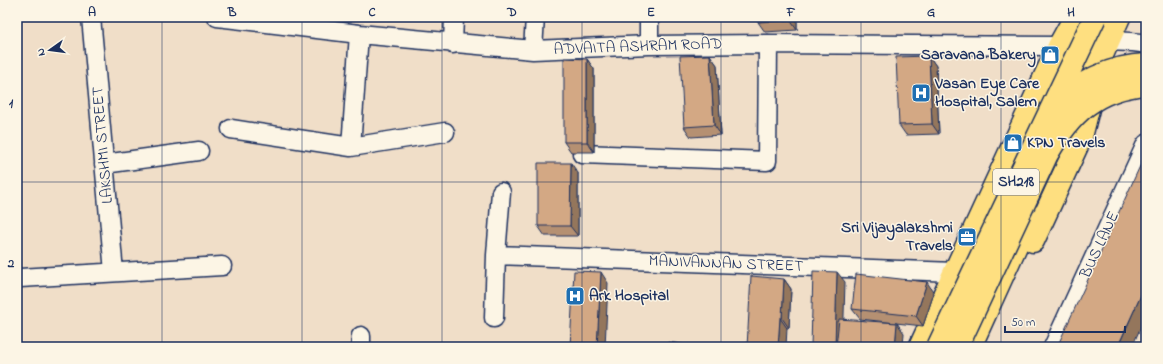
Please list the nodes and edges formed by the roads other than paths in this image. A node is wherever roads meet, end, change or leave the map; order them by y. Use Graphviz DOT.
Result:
graph roads {
  1 [pos="91,17"];
  2 [pos="217,17"];
  3 [pos="454,17"];
  4 [pos="535,17"];
  5 [pos="649,17"];
  6 [pos="1075,17"];
  7 [pos="1095,17"];
  8 [pos="1118,19"];
  9 [pos="360,34"];
  10 [pos="1142,43"];
  11 [pos="453,44"];
  12 [pos="768,44"];
  13 [pos="650,45"];
  14 [pos="1106,45"];
  15 [pos="1060,46"];
  16 [pos="533,50"];
  17 [pos="1146,59"];
  18 [pos="1146,65"];
  19 [pos="1146,84"];
  20 [pos="232,129"];
  21 [pos="445,132"];
  22 [pos="1039,133"];
  23 [pos="1146,144"];
  24 [pos="351,147"];
  25 [pos="199,151"];
  26 [pos="582,154"];
  27 [pos="104,164"];
  28 [pos="501,192"];
  29 [pos="496,255"];
  30 [pos="222,266"];
  31 [pos="114,272"];
  32 [pos="955,272"];
  33 [pos="17,277"];
  34 [pos="494,318"];
  35 [pos="920,347"];
  36 [pos="938,347"];
  37 [pos="957,347"];
  38 [pos="970,347"];
  39 [pos="985,347"];
  40 [pos="1053,347"];
  1 -- 27 [label="street, LAKSHMI STREET"];
  2 -- 9 [label="street, ADVAITA ASHRAM ROAD"];
  3 -- 11 [label="street"];
  4 -- 16 [label="street"];
  5 -- 13 [label="street"];
  6 -- 15 [label="main road"];
  7 -- 22 [label="main road, SH218, bridge"];
  8 -- 10 [label="street"];
  8 -- 14 [label="main road, SH218"];
  9 -- 11 [label="street, ADVAITA ASHRAM ROAD"];
  9 -- 24 [label="street"];
  10 -- 14 [label="street, ADVAITA ASHRAM ROAD"];
  10 -- 17 [label="street"];
  11 -- 16 [label="street, ADVAITA ASHRAM ROAD"];
  12 -- 13 [label="street, ADVAITA ASHRAM ROAD"];
  12 -- 15 [label="street, ADVAITA ASHRAM ROAD"];
  12 -- 26 [label="street"];
  13 -- 16 [label="street, ADVAITA ASHRAM ROAD"];
  14 -- 15 [label="street, ADVAITA ASHRAM ROAD"];
  14 -- 38 [label="main road"];
  14 -- 39 [label="main road, SH218"];
  15 -- 32 [label="main road"];
  18 -- 22 [label="main road, bridge"];
  19 -- 37 [label="main road, bridge"];
  20 -- 24 [label="street"];
  21 -- 24 [label="street"];
  22 -- 36 [label="main road, SH218, bridge"];
  23 -- 40 [label="street, BUS LANE"];
  25 -- 27 [label="street"];
  27 -- 31 [label="street, LAKSHMI STREET"];
  28 -- 29 [label="street"];
  29 -- 32 [label="street, MANIVANNAN STREET"];
  29 -- 34 [label="street"];
  30 -- 31 [label="street"];
  31 -- 33 [label="street"];
  32 -- 35 [label="main road"];
}
